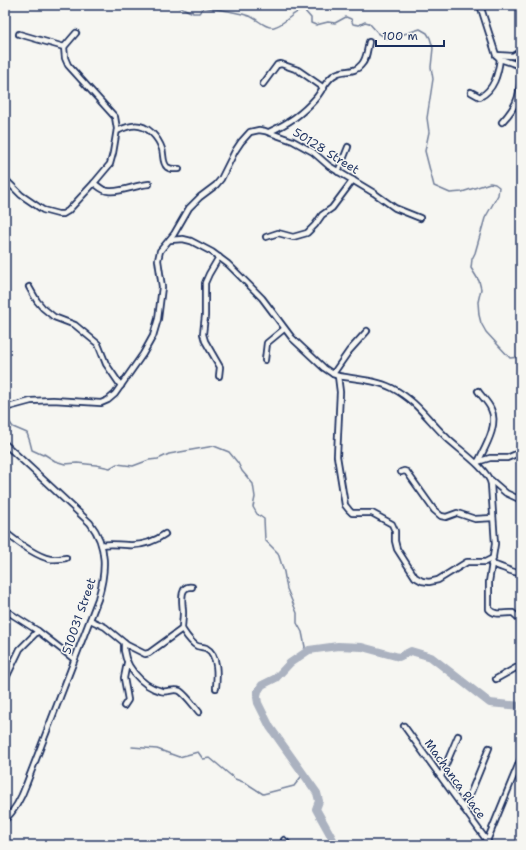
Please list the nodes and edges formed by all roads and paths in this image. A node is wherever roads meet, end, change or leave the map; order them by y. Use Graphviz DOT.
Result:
graph roads {
  1 [pos="480,5"];
  2 [pos="76,33"];
  3 [pos="19,34"];
  4 [pos="369,42"];
  5 [pos="64,47"];
  6 [pos="521,51"];
  7 [pos="496,55"];
  8 [pos="500,60"];
  9 [pos="521,66"];
  10 [pos="263,84"];
  11 [pos="324,88"];
  12 [pos="471,92"];
  13 [pos="502,122"];
  14 [pos="117,131"];
  15 [pos="269,132"];
  16 [pos="348,147"];
  17 [pos="179,169"];
  18 [pos="338,172"];
  19 [pos="5,179"];
  20 [pos="353,180"];
  21 [pos="94,183"];
  22 [pos="149,184"];
  23 [pos="420,218"];
  24 [pos="266,237"];
  25 [pos="170,240"];
  26 [pos="219,257"];
  27 [pos="29,287"];
  28 [pos="284,328"];
  29 [pos="368,332"];
  30 [pos="265,360"];
  31 [pos="333,374"];
  32 [pos="219,376"];
  33 [pos="338,376"];
  34 [pos="121,386"];
  35 [pos="478,391"];
  36 [pos="5,408"];
  37 [pos="5,444"];
  38 [pos="521,452"];
  39 [pos="477,462"];
  40 [pos="401,472"];
  41 [pos="490,480"];
  42 [pos="521,500"];
  43 [pos="493,518"];
  44 [pos="5,532"];
  45 [pos="165,534"];
  46 [pos="102,545"];
  47 [pos="66,558"];
  48 [pos="493,558"];
  49 [pos="491,564"];
  50 [pos="521,573"];
  51 [pos="192,587"];
  52 [pos="5,610"];
  53 [pos="90,620"];
  54 [pos="521,620"];
  55 [pos="182,630"];
  56 [pos="38,631"];
  57 [pos="124,643"];
  58 [pos="74,659"];
  59 [pos="127,662"];
  60 [pos="521,665"];
  61 [pos="496,679"];
  62 [pos="5,680"];
  63 [pos="216,688"];
  64 [pos="124,706"];
  65 [pos="199,712"];
  66 [pos="404,726"];
  67 [pos="458,736"];
  68 [pos="489,748"];
  69 [pos="521,758"];
  70 [pos="441,776"];
  71 [pos="464,809"];
  72 [pos="5,820"];
  73 [pos="284,840"];
  74 [pos="489,843"];
  75 [pos="288,845"];
  1 -- 7 [label="street"];
  2 -- 5 [label="street"];
  3 -- 5 [label="street"];
  4 -- 11 [label="street"];
  5 -- 14 [label="street"];
  6 -- 7 [label="street"];
  7 -- 8 [label="street"];
  8 -- 9 [label="street"];
  8 -- 12 [label="street"];
  9 -- 13 [label="street"];
  10 -- 11 [label="street"];
  11 -- 15 [label="street"];
  14 -- 17 [label="street"];
  14 -- 21 [label="street"];
  15 -- 18 [label="street, 50128 Street"];
  15 -- 25 [label="street, 50128 Street"];
  16 -- 18 [label="street"];
  18 -- 20 [label="street, 50128 Street"];
  19 -- 21 [label="street"];
  20 -- 23 [label="street, 50128 Street"];
  20 -- 24 [label="street"];
  21 -- 22 [label="street"];
  25 -- 26 [label="street"];
  25 -- 34 [label="street, 50128 Street"];
  26 -- 28 [label="street"];
  26 -- 32 [label="street"];
  27 -- 34 [label="street"];
  28 -- 30 [label="street"];
  28 -- 31 [label="street"];
  29 -- 31 [label="street"];
  31 -- 33 [label="street"];
  33 -- 39 [label="street"];
  33 -- 48 [label="street"];
  34 -- 36 [label="street, 50128 Street"];
  35 -- 39 [label="street"];
  37 -- 46 [label="street, 510031 Street"];
  38 -- 39 [label="street"];
  39 -- 41 [label="street"];
  40 -- 43 [label="street"];
  41 -- 42 [label="street"];
  41 -- 43 [label="street"];
  43 -- 48 [label="street"];
  44 -- 47 [label="street"];
  45 -- 46 [label="street"];
  46 -- 53 [label="street, 510031 Street"];
  48 -- 49 [label="street"];
  49 -- 50 [label="street"];
  49 -- 54 [label="street"];
  51 -- 55 [label="street"];
  52 -- 56 [label="street"];
  53 -- 57 [label="street"];
  53 -- 58 [label="street, 510031 Street"];
  55 -- 57 [label="street"];
  55 -- 63 [label="street"];
  56 -- 58 [label="street"];
  56 -- 62 [label="street"];
  57 -- 59 [label="street"];
  58 -- 72 [label="street, 510031 Street"];
  59 -- 64 [label="street"];
  59 -- 65 [label="street"];
  60 -- 61 [label="street"];
  66 -- 70 [label="street, Machanca Place"];
  67 -- 70 [label="street"];
  68 -- 71 [label="street"];
  69 -- 74 [label="street"];
  70 -- 71 [label="street, Machanca Place"];
  71 -- 74 [label="street, Machanca Place"];
  73 -- 75 [label="street"];
}
